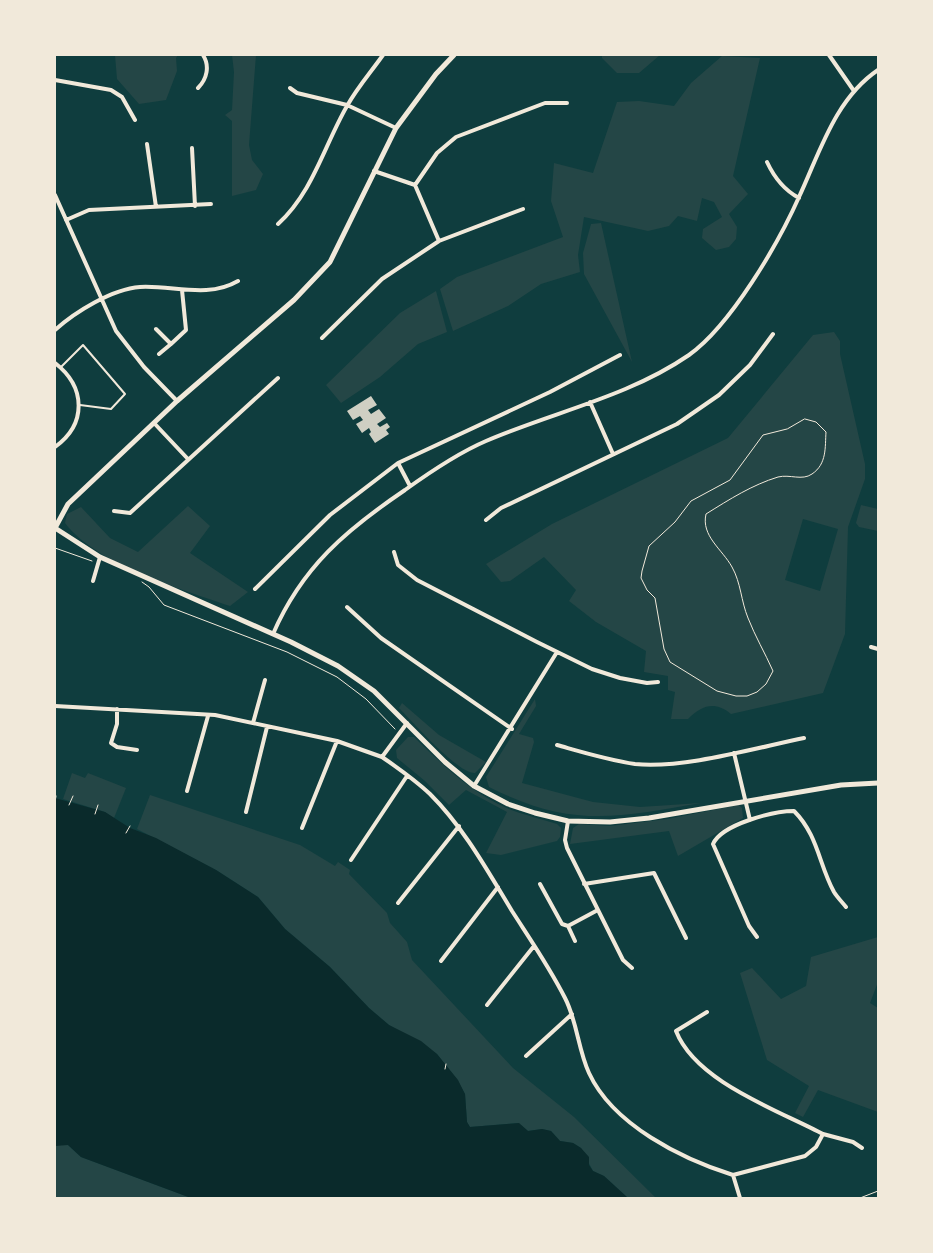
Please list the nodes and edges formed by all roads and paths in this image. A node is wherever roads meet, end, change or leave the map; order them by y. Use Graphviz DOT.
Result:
graph roads {
  1 [pos="203,55"];
  2 [pos="383,55"];
  3 [pos="454,55"];
  4 [pos="829,55"];
  5 [pos="878,70"];
  6 [pos="55,80"];
  7 [pos="198,88"];
  8 [pos="290,88"];
  9 [pos="854,91"];
  10 [pos="567,103"];
  11 [pos="348,105"];
  12 [pos="135,120"];
  13 [pos="396,128"];
  14 [pos="147,144"];
  15 [pos="192,148"];
  16 [pos="767,162"];
  17 [pos="374,171"];
  18 [pos="415,185"];
  19 [pos="55,195"];
  20 [pos="799,198"];
  21 [pos="211,204"];
  22 [pos="195,206"];
  23 [pos="156,207"];
  24 [pos="523,209"];
  25 [pos="66,220"];
  26 [pos="278,224"];
  27 [pos="439,241"];
  28 [pos="238,281"];
  29 [pos="182,290"];
  30 [pos="101,301"];
  31 [pos="156,329"];
  32 [pos="55,330"];
  33 [pos="773,334"];
  34 [pos="322,338"];
  35 [pos="170,344"];
  36 [pos="159,354"];
  37 [pos="620,355"];
  38 [pos="55,363"];
  39 [pos="60,367"];
  40 [pos="278,378"];
  41 [pos="177,401"];
  42 [pos="590,402"];
  43 [pos="80,405"];
  44 [pos="154,424"];
  45 [pos="55,447"];
  46 [pos="613,454"];
  47 [pos="187,458"];
  48 [pos="398,463"];
  49 [pos="410,486"];
  50 [pos="114,511"];
  51 [pos="486,520"];
  52 [pos="55,528"];
  53 [pos="662,533"];
  54 [pos="55,548"];
  55 [pos="394,552"];
  56 [pos="100,560"];
  57 [pos="92,581"];
  58 [pos="140,581"];
  59 [pos="254,589"];
  60 [pos="347,608"];
  61 [pos="273,635"];
  62 [pos="871,647"];
  63 [pos="878,650"];
  64 [pos="558,652"];
  65 [pos="265,680"];
  66 [pos="658,682"];
  67 [pos="55,706"];
  68 [pos="117,709"];
  69 [pos="208,716"];
  70 [pos="253,723"];
  71 [pos="407,723"];
  72 [pos="267,727"];
  73 [pos="392,727"];
  74 [pos="512,729"];
  75 [pos="804,738"];
  76 [pos="337,741"];
  77 [pos="557,745"];
  78 [pos="137,750"];
  79 [pos="734,752"];
  80 [pos="382,756"];
  81 [pos="407,776"];
  82 [pos="878,783"];
  83 [pos="474,786"];
  84 [pos="187,791"];
  85 [pos="56,796"];
  86 [pos="73,796"];
  87 [pos="745,800"];
  88 [pos="55,802"];
  89 [pos="98,805"];
  90 [pos="69,806"];
  91 [pos="246,812"];
  92 [pos="95,814"];
  93 [pos="750,820"];
  94 [pos="568,821"];
  95 [pos="130,826"];
  96 [pos="459,826"];
  97 [pos="302,828"];
  98 [pos="126,833"];
  99 [pos="351,860"];
  100 [pos="540,884"];
  101 [pos="584,884"];
  102 [pos="498,888"];
  103 [pos="398,903"];
  104 [pos="846,907"];
  105 [pos="596,910"];
  106 [pos="568,926"];
  107 [pos="757,936"];
  108 [pos="686,938"];
  109 [pos="575,941"];
  110 [pos="534,946"];
  111 [pos="441,961"];
  112 [pos="632,968"];
  113 [pos="487,1005"];
  114 [pos="707,1012"];
  115 [pos="572,1014"];
  116 [pos="526,1056"];
  117 [pos="446,1064"];
  118 [pos="445,1069"];
  119 [pos="823,1134"];
  120 [pos="862,1148"];
  121 [pos="733,1175"];
  122 [pos="878,1191"];
  123 [pos="740,1198"];
  124 [pos="860,1198"];
  1 -- 7 [label="street"];
  2 -- 11 [label="street"];
  3 -- 13 [label="street"];
  4 -- 9 [label="street"];
  5 -- 9 [label="street"];
  6 -- 12 [label="street"];
  8 -- 11 [label="street"];
  9 -- 20 [label="street"];
  10 -- 18 [label="street"];
  11 -- 13 [label="street"];
  11 -- 26 [label="street"];
  13 -- 17 [label="street"];
  14 -- 23 [label="street"];
  15 -- 22 [label="street"];
  16 -- 20 [label="street"];
  17 -- 18 [label="street"];
  17 -- 41 [label="street"];
  18 -- 27 [label="street"];
  19 -- 25 [label="street"];
  20 -- 42 [label="street"];
  21 -- 22 [label="street"];
  22 -- 23 [label="street"];
  23 -- 25 [label="street"];
  24 -- 27 [label="street"];
  25 -- 30 [label="street"];
  27 -- 34 [label="street"];
  28 -- 29 [label="street"];
  29 -- 30 [label="street"];
  29 -- 35 [label="street"];
  30 -- 32 [label="street"];
  30 -- 41 [label="street"];
  31 -- 35 [label="street"];
  33 -- 46 [label="street"];
  35 -- 36 [label="street"];
  37 -- 48 [label="street"];
  38 -- 39 [label="street"];
  39 -- 43 [label="street"];
  39 -- 43 [label="lane"];
  40 -- 47 [label="street"];
  41 -- 44 [label="street"];
  42 -- 46 [label="street"];
  42 -- 49 [label="street"];
  43 -- 45 [label="street"];
  44 -- 47 [label="street"];
  44 -- 52 [label="street"];
  46 -- 51 [label="street"];
  47 -- 50 [label="street"];
  48 -- 49 [label="street"];
  48 -- 59 [label="street"];
  49 -- 61 [label="street"];
  52 -- 56 [label="street"];
  53 -- 53 [label="path"];
  54 -- 56 [label="path"];
  55 -- 64 [label="street"];
  56 -- 57 [label="street"];
  56 -- 61 [label="street"];
  58 -- 73 [label="path"];
  60 -- 74 [label="street"];
  61 -- 71 [label="street"];
  62 -- 63 [label="street"];
  64 -- 66 [label="street"];
  64 -- 74 [label="street"];
  65 -- 70 [label="street"];
  67 -- 68 [label="street"];
  68 -- 69 [label="street"];
  68 -- 78 [label="street"];
  69 -- 70 [label="street"];
  69 -- 84 [label="street"];
  70 -- 72 [label="street"];
  71 -- 80 [label="street"];
  71 -- 83 [label="street"];
  72 -- 76 [label="street"];
  72 -- 91 [label="street"];
  74 -- 83 [label="street"];
  75 -- 79 [label="street"];
  76 -- 80 [label="street"];
  76 -- 97 [label="street"];
  77 -- 79 [label="street"];
  79 -- 87 [label="street"];
  80 -- 81 [label="street"];
  81 -- 96 [label="street"];
  81 -- 99 [label="street"];
  82 -- 87 [label="street"];
  83 -- 94 [label="street"];
  85 -- 88 [label="path"];
  86 -- 90 [label="path"];
  87 -- 93 [label="street"];
  87 -- 94 [label="street"];
  89 -- 92 [label="path"];
  93 -- 104 [label="street"];
  93 -- 107 [label="street"];
  94 -- 101 [label="street"];
  95 -- 98 [label="path"];
  96 -- 102 [label="street"];
  96 -- 103 [label="street"];
  100 -- 106 [label="street"];
  101 -- 105 [label="street"];
  101 -- 108 [label="street"];
  102 -- 110 [label="street"];
  102 -- 111 [label="street"];
  105 -- 106 [label="street"];
  105 -- 112 [label="street"];
  106 -- 109 [label="street"];
  110 -- 113 [label="street"];
  110 -- 115 [label="street"];
  114 -- 119 [label="street"];
  115 -- 116 [label="street"];
  115 -- 121 [label="street"];
  117 -- 118 [label="path"];
  119 -- 120 [label="street"];
  119 -- 121 [label="street"];
  121 -- 123 [label="street"];
  122 -- 124 [label="path"];
}
